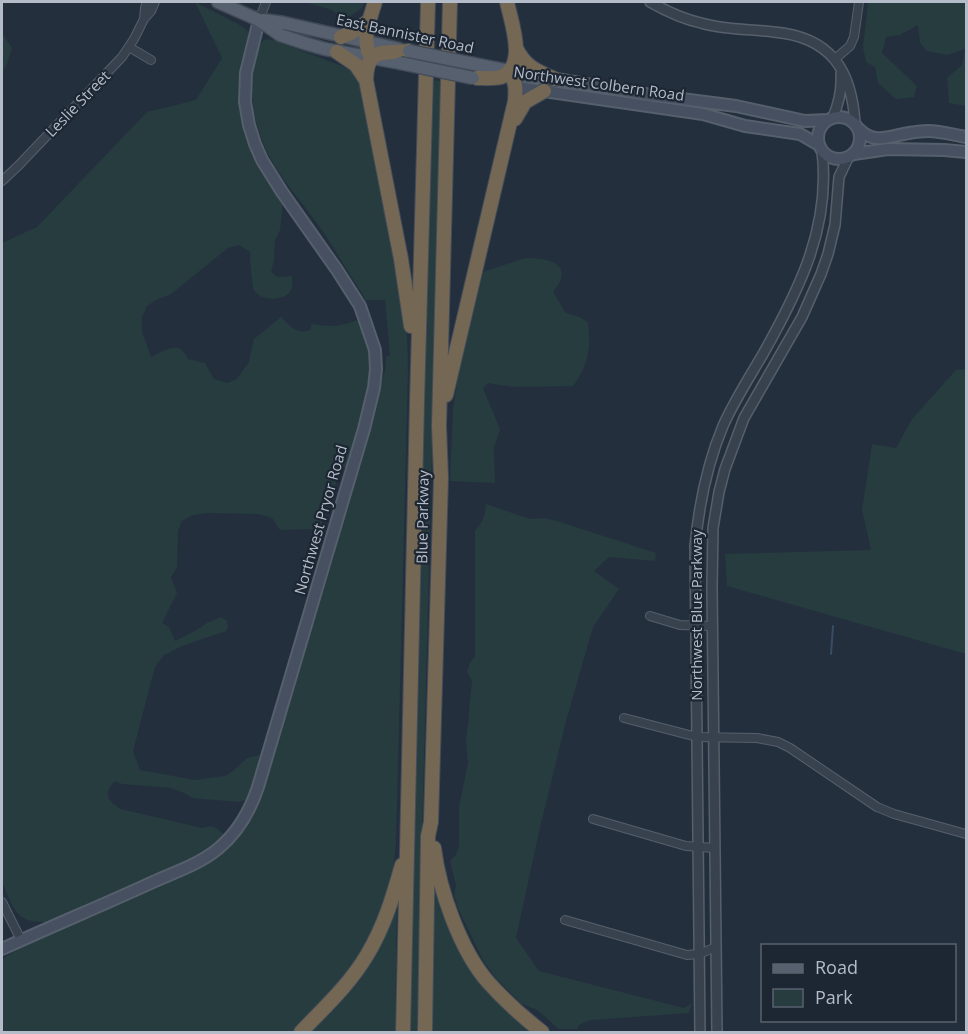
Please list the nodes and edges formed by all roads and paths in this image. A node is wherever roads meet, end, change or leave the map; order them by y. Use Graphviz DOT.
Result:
graph roads {
  1 [pos="147,2"];
  2 [pos="155,2"];
  3 [pos="218,2"];
  4 [pos="266,2"];
  5 [pos="375,2"];
  6 [pos="428,2"];
  7 [pos="450,2"];
  8 [pos="507,2"];
  9 [pos="650,2"];
  10 [pos="858,2"];
  11 [pos="144,19"];
  12 [pos="259,20"];
  13 [pos="370,20"];
  14 [pos="341,37"];
  15 [pos="366,42"];
  16 [pos="129,47"];
  17 [pos="516,48"];
  18 [pos="409,51"];
  19 [pos="337,52"];
  20 [pos="372,58"];
  21 [pos="151,60"];
  22 [pos="838,64"];
  23 [pos="508,71"];
  24 [pos="475,78"];
  25 [pos="555,79"];
  26 [pos="366,80"];
  27 [pos="516,87"];
  28 [pos="544,91"];
  29 [pos="831,119"];
  30 [pos="857,126"];
  31 [pos="509,128"];
  32 [pos="966,137"];
  33 [pos="821,148"];
  34 [pos="966,152"];
  35 [pos="851,156"];
  36 [pos="2,181"];
  37 [pos="417,402"];
  38 [pos="440,426"];
  39 [pos="650,616"];
  40 [pos="696,626"];
  41 [pos="713,626"];
  42 [pos="624,718"];
  43 [pos="697,737"];
  44 [pos="714,738"];
  45 [pos="593,819"];
  46 [pos="431,822"];
  47 [pos="966,834"];
  48 [pos="407,846"];
  49 [pos="698,846"];
  50 [pos="716,848"];
  51 [pos="2,902"];
  52 [pos="565,920"];
  53 [pos="21,940"];
  54 [pos="716,947"];
  55 [pos="2,949"];
  56 [pos="2,954"];
  57 [pos="699,954"];
  58 [pos="302,1032"];
  59 [pos="403,1032"];
  60 [pos="425,1032"];
  61 [pos="542,1032"];
  62 [pos="700,1032"];
  63 [pos="717,1032"];
  1 -- 11 [label="street, Leslie Street"];
  2 -- 11 [label="street, Leslie Street"];
  3 -- 12 [label="main road, East Bannister Road"];
  4 -- 12 [label="street, Northwest Pryor Road"];
  5 -- 13 [label="highway"];
  6 -- 37 [label="highway, Blue Parkway"];
  7 -- 38 [label="highway, Blue Parkway"];
  8 -- 17 [label="highway"];
  9 -- 22 [label="street"];
  10 -- 22 [label="street"];
  11 -- 16 [label="street, Leslie Street"];
  12 -- 14 [label="main road, East Bannister Road"];
  12 -- 19 [label="main road, East Bannister Road"];
  12 -- 53 [label="main road, Northwest Pryor Road"];
  13 -- 14 [label="highway"];
  13 -- 15 [label="highway"];
  14 -- 15 [label="main road, East Bannister Road"];
  15 -- 18 [label="main road, East Bannister Road"];
  15 -- 20 [label="highway"];
  16 -- 21 [label="street"];
  16 -- 36 [label="street, Leslie Street"];
  17 -- 23 [label="highway"];
  17 -- 25 [label="highway"];
  18 -- 20 [label="highway"];
  18 -- 23 [label="main road, East Bannister Road, bridge"];
  19 -- 20 [label="main road, East Bannister Road"];
  19 -- 26 [label="highway"];
  20 -- 24 [label="main road, Northwest Colbern Road, bridge"];
  20 -- 26 [label="highway"];
  22 -- 29 [label="street"];
  22 -- 30 [label="street"];
  23 -- 24 [label="highway"];
  23 -- 25 [label="main road, Northwest Colbern Road"];
  23 -- 27 [label="highway"];
  24 -- 27 [label="main road, Northwest Colbern Road"];
  25 -- 29 [label="main road, Northwest Colbern Road"];
  26 -- 37 [label="highway"];
  27 -- 28 [label="main road, Northwest Colbern Road"];
  27 -- 31 [label="highway"];
  28 -- 31 [label="highway"];
  28 -- 33 [label="main road, Northwest Colbern Road"];
  29 -- 30 [label="main road"];
  29 -- 33 [label="main road"];
  30 -- 32 [label="main road"];
  30 -- 35 [label="main road"];
  31 -- 38 [label="highway"];
  33 -- 35 [label="main road"];
  33 -- 40 [label="street, Northwest Blue Parkway"];
  34 -- 35 [label="main road"];
  35 -- 41 [label="street, Northwest Blue Parkway"];
  37 -- 48 [label="highway, Blue Parkway"];
  38 -- 46 [label="highway, Blue Parkway"];
  39 -- 40 [label="street"];
  40 -- 41 [label="street"];
  40 -- 43 [label="street, Northwest Blue Parkway"];
  41 -- 44 [label="street, Northwest Blue Parkway"];
  42 -- 43 [label="street"];
  43 -- 44 [label="street"];
  43 -- 49 [label="street, Northwest Blue Parkway"];
  44 -- 47 [label="street"];
  44 -- 50 [label="street, Northwest Blue Parkway"];
  45 -- 49 [label="street"];
  46 -- 60 [label="highway, Blue Parkway"];
  46 -- 61 [label="highway"];
  48 -- 58 [label="highway"];
  48 -- 59 [label="highway, Blue Parkway"];
  49 -- 50 [label="street"];
  49 -- 57 [label="street, Northwest Blue Parkway"];
  50 -- 54 [label="street, Northwest Blue Parkway"];
  51 -- 53 [label="street"];
  52 -- 57 [label="street"];
  53 -- 55 [label="main road, Northwest Pryor Road"];
  53 -- 56 [label="main road, Northwest Pryor Road"];
  54 -- 57 [label="street"];
  54 -- 63 [label="street, Northwest Blue Parkway"];
  57 -- 62 [label="street, Northwest Blue Parkway"];
}
